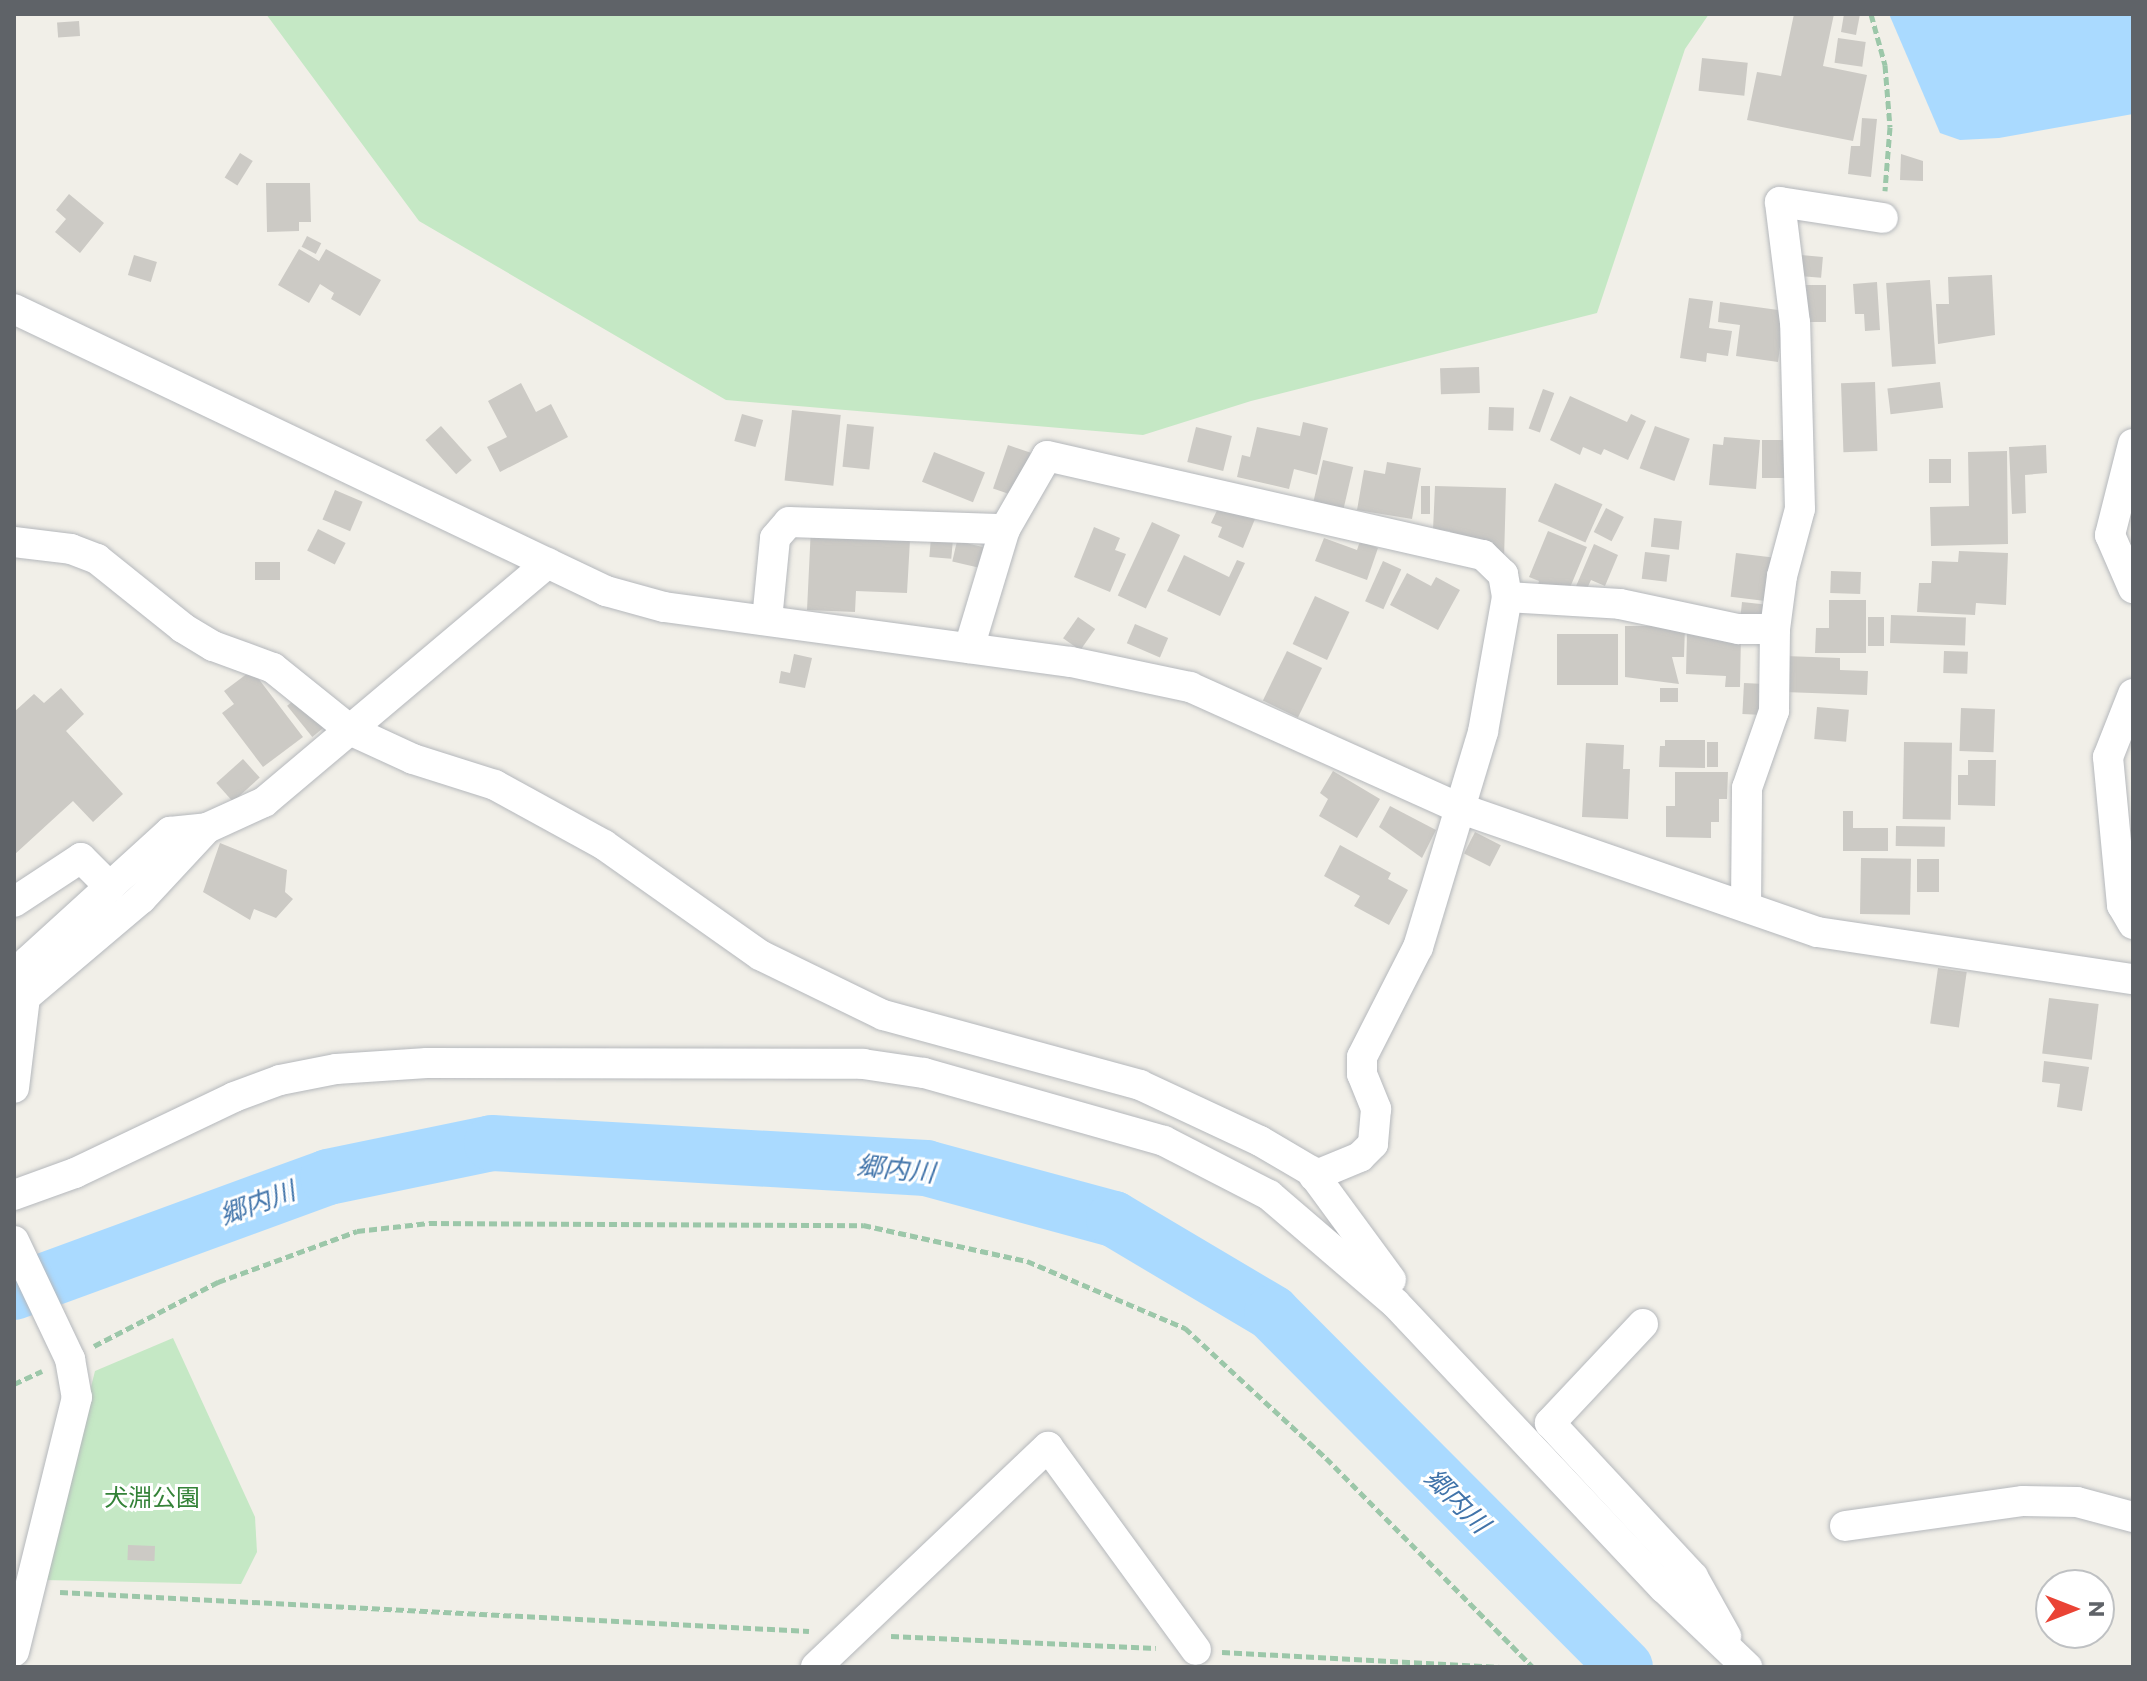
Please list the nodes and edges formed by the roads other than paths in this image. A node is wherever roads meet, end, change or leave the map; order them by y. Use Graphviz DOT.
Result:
graph roads {
  1 [pos="1883,218"];
  2 [pos="14,309"];
  3 [pos="2133,444"];
  4 [pos="1005,529"];
  5 [pos="14,542"];
  6 [pos="548,563"];
  7 [pos="2133,588"];
  8 [pos="1507,597"];
  9 [pos="767,620"];
  10 [pos="1775,629"];
  11 [pos="969,648"];
  12 [pos="2133,694"];
  13 [pos="350,730"];
  14 [pos="1459,808"];
  15 [pos="207,828"];
  16 [pos="110,887"];
  17 [pos="14,902"];
  18 [pos="1746,907"];
  19 [pos="2133,924"];
  20 [pos="2133,979"];
  21 [pos="25,997"];
  22 [pos="14,1088"];
  23 [pos="1314,1176"];
  24 [pos="14,1195"];
  25 [pos="14,1241"];
  26 [pos="1409,1318"];
  27 [pos="1643,1324"];
  28 [pos="1568,1464"];
  29 [pos="2133,1517"];
  30 [pos="1845,1526"];
  31 [pos="1196,1650"];
  32 [pos="14,1651"];
  33 [pos="1741,1662"];
  34 [pos="816,1667"];
  1 -- 10 [label="street"];
  2 -- 6 [label="street"];
  3 -- 7 [label="street"];
  4 -- 8 [label="street"];
  4 -- 9 [label="street"];
  4 -- 11 [label="street"];
  5 -- 13 [label="street"];
  6 -- 9 [label="street"];
  6 -- 13 [label="street"];
  8 -- 10 [label="street"];
  8 -- 14 [label="street"];
  9 -- 11 [label="street"];
  10 -- 18 [label="street"];
  11 -- 14 [label="street"];
  12 -- 19 [label="street"];
  13 -- 15 [label="street"];
  13 -- 23 [label="street"];
  14 -- 18 [label="street"];
  14 -- 23 [label="street"];
  15 -- 16 [label="street"];
  15 -- 21 [label="street"];
  16 -- 17 [label="street"];
  16 -- 21 [label="street"];
  18 -- 20 [label="street"];
  21 -- 22 [label="street"];
  23 -- 26 [label="street"];
  24 -- 26 [label="street"];
  25 -- 32 [label="street"];
  26 -- 28 [label="street"];
  27 -- 28 [label="street"];
  28 -- 33 [label="street"];
  29 -- 30 [label="street"];
  31 -- 34 [label="street"];
}
